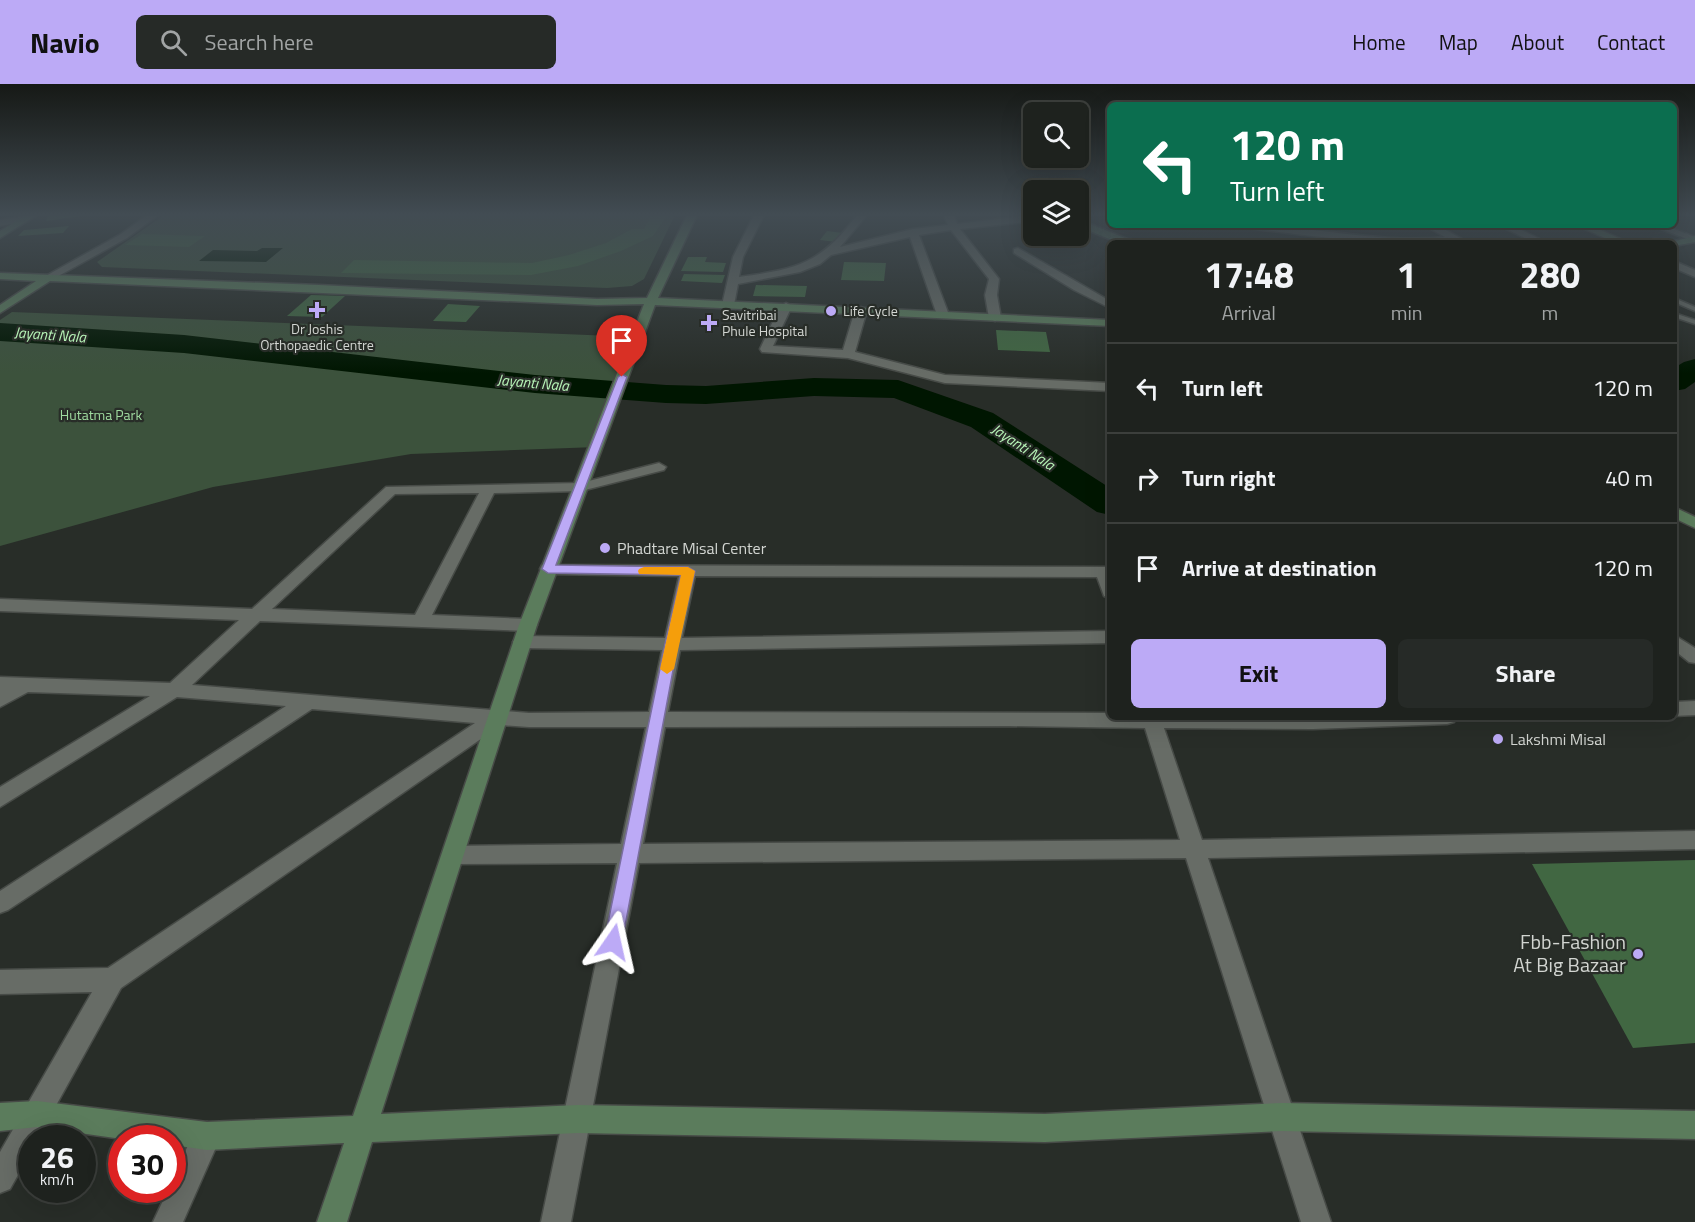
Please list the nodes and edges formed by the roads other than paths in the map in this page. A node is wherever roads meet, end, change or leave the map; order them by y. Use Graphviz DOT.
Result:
graph roads {
  1 [pos="7,268"];
  2 [pos="665,268"];
  3 [pos="735,268"];
  4 [pos="798,268"];
  5 [pos="926,268"];
  6 [pos="985,268"];
  7 [pos="1046,268"];
  8 [pos="62,269"];
  9 [pos="0,276"];
  10 [pos="49,277"];
  11 [pos="733,281"];
  12 [pos="618,300"];
  13 [pos="1677,301"];
  14 [pos="652,302"];
  15 [pos="1107,303"];
  16 [pos="728,305"];
  17 [pos="786,306"];
  18 [pos="1695,309"];
  19 [pos="0,310"];
  20 [pos="861,310"];
  21 [pos="943,315"];
  22 [pos="1677,316"];
  23 [pos="995,318"];
  24 [pos="1695,322"];
  25 [pos="1107,324"];
  26 [pos="848,354"];
  27 [pos="1107,387"];
  28 [pos="659,467"];
  29 [pos="581,487"];
  30 [pos="489,489"];
  31 [pos="548,569"];
  32 [pos="688,571"];
  33 [pos="1107,573"];
  34 [pos="0,605"];
  35 [pos="256,614"];
  36 [pos="421,621"];
  37 [pos="525,633"];
  38 [pos="1107,637"];
  39 [pos="1677,643"];
  40 [pos="672,644"];
  41 [pos="1695,657"];
  42 [pos="0,684"];
  43 [pos="25,685"];
  44 [pos="174,690"];
  45 [pos="0,700"];
  46 [pos="309,701"];
  47 [pos="1695,708"];
  48 [pos="1677,709"];
  49 [pos="497,718"];
  50 [pos="1107,719"];
  51 [pos="1152,720"];
  52 [pos="1206,720"];
  53 [pos="1367,720"];
  54 [pos="656,721"];
  55 [pos="0,798"];
  56 [pos="1695,840"];
  57 [pos="1194,849"];
  58 [pos="630,854"];
  59 [pos="453,855"];
  60 [pos="0,903"];
  61 [pos="112,980"];
  62 [pos="0,982"];
  63 [pos="37,1114"];
  64 [pos="0,1117"];
  65 [pos="1282,1117"];
  66 [pos="578,1119"];
  67 [pos="1695,1125"];
  68 [pos="362,1129"];
  69 [pos="207,1136"];
  70 [pos="0,1179"];
  71 [pos="168,1222"];
  72 [pos="332,1222"];
  73 [pos="556,1222"];
  74 [pos="1316,1222"];
  1 -- 8 [label="street"];
  2 -- 14 [label="street"];
  3 -- 11 [label="street"];
  4 -- 11 [label="street"];
  5 -- 21 [label="street"];
  6 -- 23 [label="street"];
  7 -- 15 [label="street"];
  8 -- 10 [label="street"];
  8 -- 12 [label="street"];
  9 -- 10 [label="street"];
  10 -- 12 [label="street"];
  10 -- 19 [label="street"];
  11 -- 16 [label="street"];
  12 -- 14 [label="street"];
  13 -- 18 [label="lane"];
  14 -- 16 [label="street"];
  14 -- 29 [label="street"];
  16 -- 17 [label="street"];
  17 -- 20 [label="street"];
  17 -- 26 [label="street"];
  20 -- 21 [label="street"];
  20 -- 26 [label="street"];
  21 -- 23 [label="street"];
  22 -- 24 [label="lane"];
  23 -- 25 [label="street"];
  26 -- 27 [label="street"];
  28 -- 29 [label="street"];
  29 -- 30 [label="street"];
  29 -- 31 [label="street"];
  30 -- 35 [label="street"];
  30 -- 36 [label="street"];
  31 -- 32 [label="street"];
  31 -- 37 [label="street"];
  32 -- 33 [label="street"];
  32 -- 40 [label="street"];
  34 -- 35 [label="street"];
  35 -- 36 [label="street"];
  35 -- 44 [label="street"];
  36 -- 37 [label="street"];
  37 -- 40 [label="street"];
  37 -- 49 [label="street"];
  38 -- 40 [label="street"];
  39 -- 41 [label="street"];
  40 -- 54 [label="street"];
  42 -- 43 [label="street"];
  43 -- 44 [label="street"];
  43 -- 45 [label="street"];
  44 -- 46 [label="street"];
  44 -- 55 [label="street"];
  46 -- 49 [label="street"];
  46 -- 60 [label="street"];
  47 -- 48 [label="street"];
  49 -- 54 [label="street"];
  49 -- 59 [label="street"];
  49 -- 61 [label="street"];
  50 -- 54 [label="street"];
  51 -- 57 [label="street"];
  52 -- 53 [label="street"];
  54 -- 58 [label="street"];
  56 -- 57 [label="street"];
  57 -- 58 [label="street"];
  57 -- 65 [label="street"];
  58 -- 59 [label="street"];
  58 -- 66 [label="street"];
  59 -- 68 [label="street"];
  61 -- 62 [label="street"];
  61 -- 63 [label="street"];
  63 -- 64 [label="street"];
  63 -- 69 [label="street"];
  63 -- 70 [label="street"];
  65 -- 66 [label="street"];
  65 -- 67 [label="street"];
  65 -- 74 [label="street"];
  66 -- 68 [label="street"];
  66 -- 73 [label="street"];
  68 -- 69 [label="street"];
  68 -- 72 [label="street"];
  69 -- 71 [label="street"];
}
